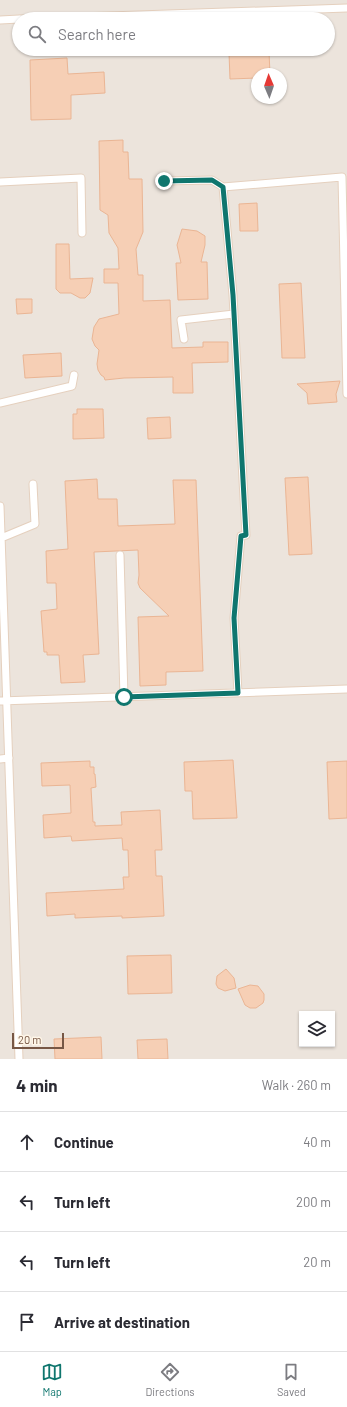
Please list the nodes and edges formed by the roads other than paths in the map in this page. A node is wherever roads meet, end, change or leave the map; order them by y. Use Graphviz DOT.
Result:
graph roads {
  1 [pos="347,8"];
  2 [pos="228,12"];
  3 [pos="12,19"];
  4 [pos="0,20"];
  5 [pos="164,181"];
  6 [pos="0,182"];
  7 [pos="223,187"];
  8 [pos="345,187"];
  9 [pos="345,217"];
  10 [pos="82,233"];
  11 [pos="234,314"];
  12 [pos="184,339"];
  13 [pos="74,375"];
  14 [pos="347,394"];
  15 [pos="0,403"];
  16 [pos="33,484"];
  17 [pos="0,506"];
  18 [pos="1,538"];
  19 [pos="120,555"];
  20 [pos="347,689"];
  21 [pos="238,693"];
  22 [pos="124,697"];
  23 [pos="3,701"];
  24 [pos="9,758"];
  25 [pos="0,759"];
  26 [pos="19,1059"];
  1 -- 2 [label="lane"];
  3 -- 4 [label="lane"];
  5 -- 7 [label="lane"];
  6 -- 10 [label="lane"];
  7 -- 8 [label="lane"];
  7 -- 11 [label="lane"];
  8 -- 9 [label="lane"];
  9 -- 14 [label="lane"];
  11 -- 12 [label="lane"];
  11 -- 21 [label="lane"];
  13 -- 15 [label="lane"];
  16 -- 18 [label="lane"];
  17 -- 18 [label="lane"];
  18 -- 23 [label="lane"];
  19 -- 22 [label="lane"];
  20 -- 21 [label="lane"];
  21 -- 22 [label="lane"];
  22 -- 23 [label="lane"];
  23 -- 24 [label="lane"];
  24 -- 25 [label="lane"];
  24 -- 26 [label="lane"];
}
